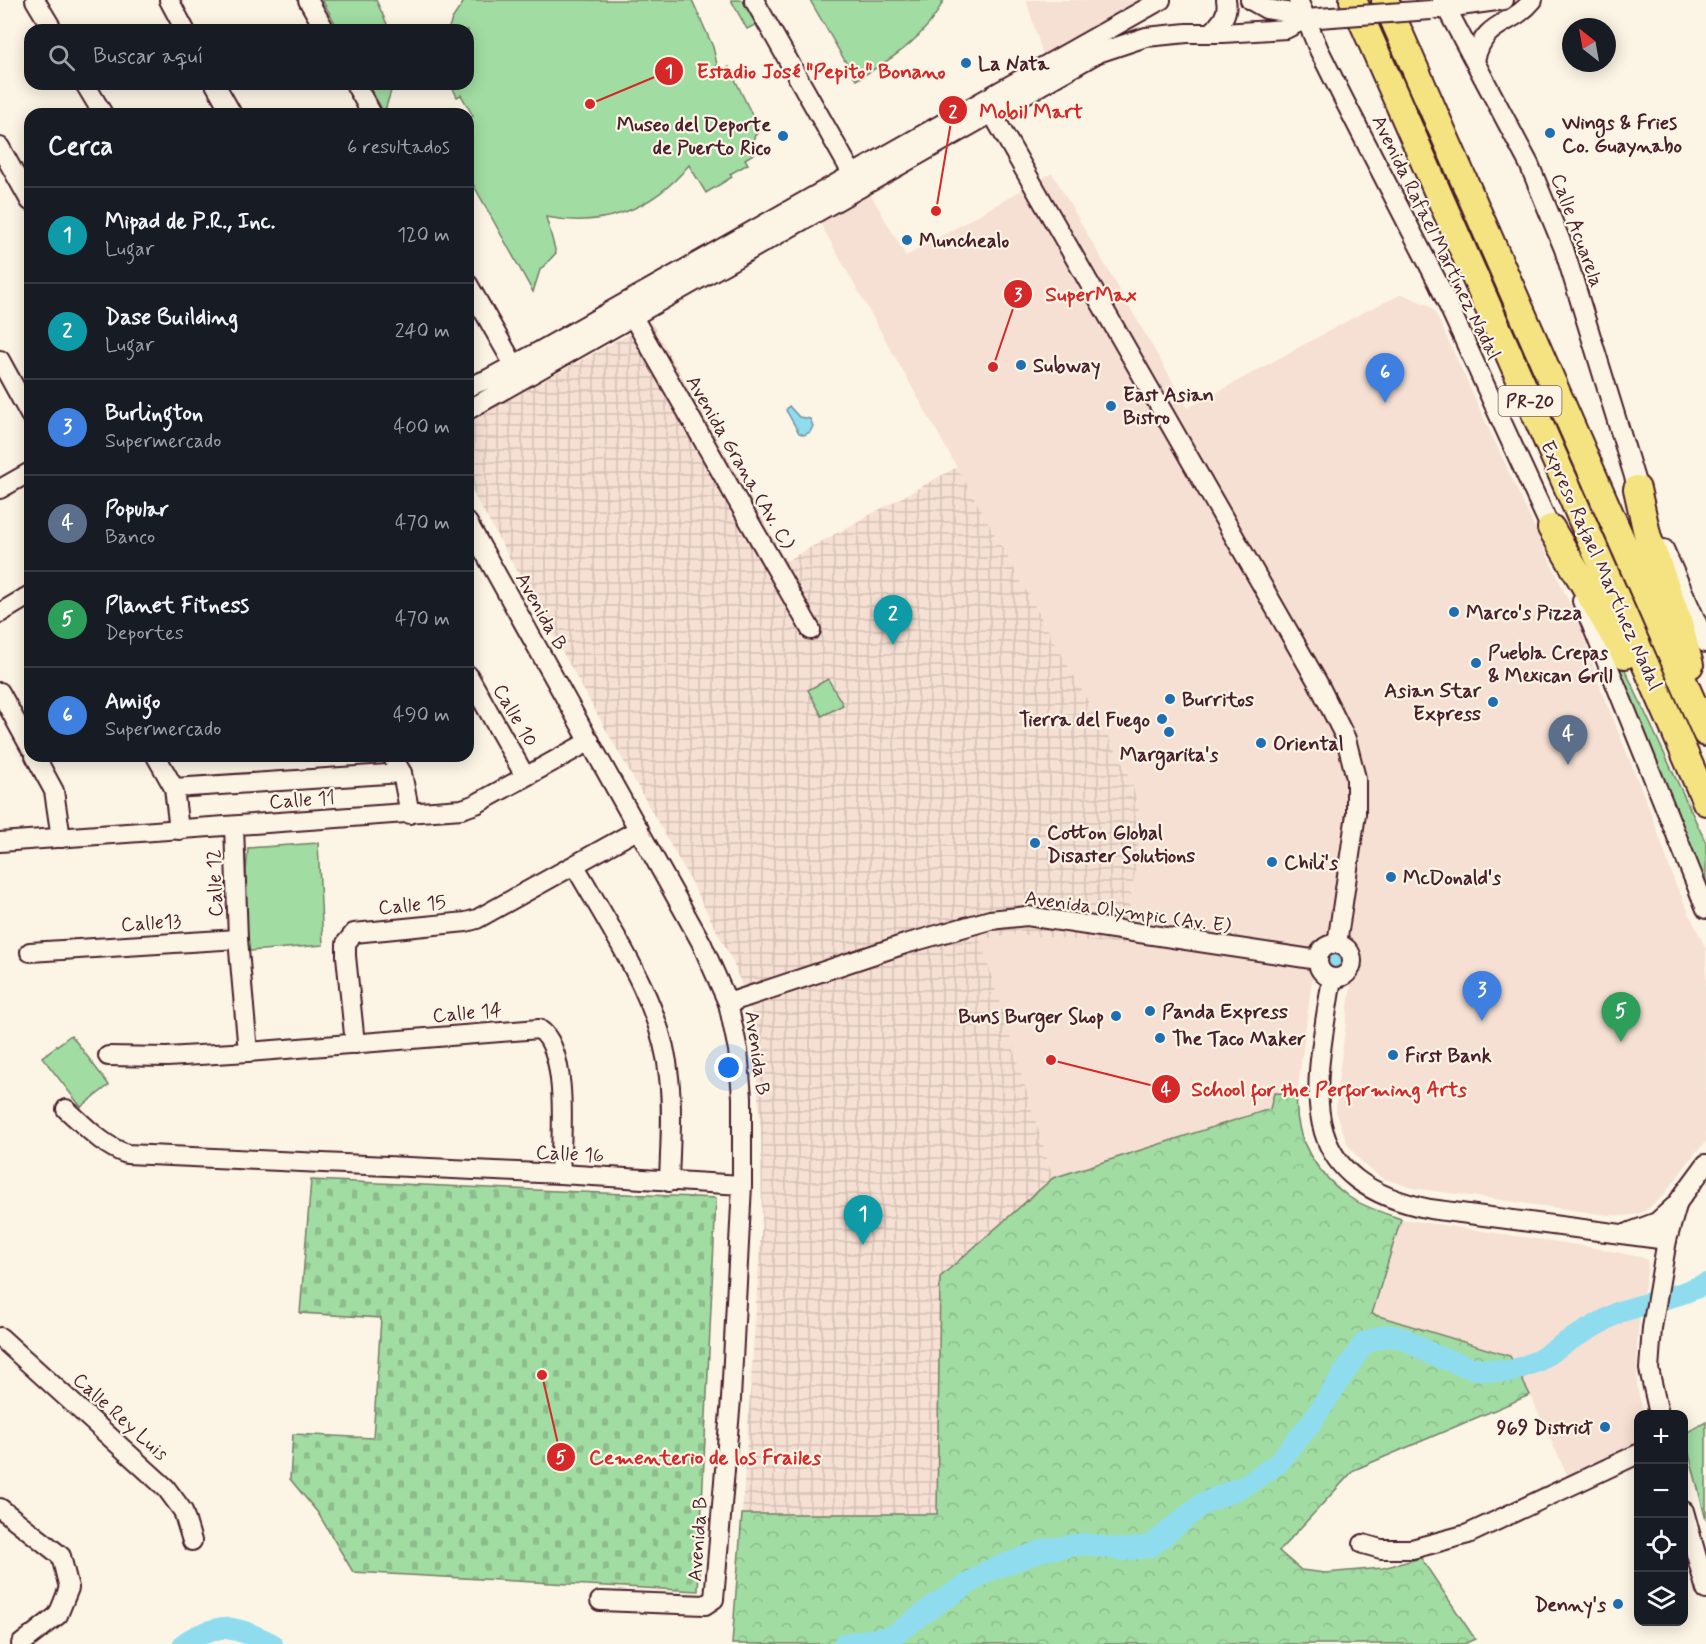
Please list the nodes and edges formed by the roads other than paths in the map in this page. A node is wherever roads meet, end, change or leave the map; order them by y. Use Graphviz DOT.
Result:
graph roads {
  1 [pos="35,0"];
  2 [pos="169,0"];
  3 [pos="308,0"];
  4 [pos="754,0"];
  5 [pos="1161,0"];
  6 [pos="1226,0"];
  7 [pos="1250,0"];
  8 [pos="1298,0"];
  9 [pos="1353,0"];
  10 [pos="1385,0"];
  11 [pos="1504,0"];
  12 [pos="1533,0"];
  13 [pos="1440,6"];
  14 [pos="1306,19"];
  15 [pos="49,24"];
  16 [pos="182,24"];
  17 [pos="322,24"];
  18 [pos="1211,33"];
  19 [pos="1475,60"];
  20 [pos="89,90"];
  21 [pos="218,90"];
  22 [pos="358,90"];
  23 [pos="988,107"];
  24 [pos="99,108"];
  25 [pos="226,108"];
  26 [pos="369,108"];
  27 [pos="0,147"];
  28 [pos="854,175"];
  29 [pos="24,190"];
  30 [pos="474,295"];
  31 [pos="633,317"];
  32 [pos="1,364"];
  33 [pos="514,365"];
  34 [pos="474,385"];
  35 [pos="24,404"];
  36 [pos="474,407"];
  37 [pos="24,475"];
  38 [pos="0,489"];
  39 [pos="1637,489"];
  40 [pos="1551,528"];
  41 [pos="474,536"];
  42 [pos="24,598"];
  43 [pos="0,612"];
  44 [pos="811,630"];
  45 [pos="1706,643"];
  46 [pos="474,686"];
  47 [pos="0,692"];
  48 [pos="1703,726"];
  49 [pos="1674,728"];
  50 [pos="24,736"];
  51 [pos="590,741"];
  52 [pos="38,762"];
  53 [pos="159,762"];
  54 [pos="396,762"];
  55 [pos="402,773"];
  56 [pos="525,776"];
  57 [pos="174,788"];
  58 [pos="1706,802"];
  59 [pos="410,814"];
  60 [pos="234,826"];
  61 [pos="639,829"];
  62 [pos="179,830"];
  63 [pos="61,838"];
  64 [pos="0,842"];
  65 [pos="575,866"];
  66 [pos="1706,909"];
  67 [pos="238,939"];
  68 [pos="1337,944"];
  69 [pos="30,952"];
  70 [pos="1318,960"];
  71 [pos="1332,978"];
  72 [pos="728,1003"];
  73 [pos="355,1044"];
  74 [pos="248,1052"];
  75 [pos="108,1056"];
  76 [pos="66,1109"];
  77 [pos="1706,1164"];
  78 [pos="560,1174"];
  79 [pos="669,1182"];
  80 [pos="742,1185"];
  81 [pos="1678,1202"];
  82 [pos="1624,1234"];
  83 [pos="1667,1240"];
  84 [pos="0,1337"];
  85 [pos="1658,1410"];
  86 [pos="1634,1456"];
  87 [pos="0,1508"];
  88 [pos="1685,1518"];
  89 [pos="192,1541"];
  90 [pos="1363,1544"];
  91 [pos="1706,1590"];
  92 [pos="600,1601"];
  93 [pos="21,1644"];
  1 -- 15 [label="street"];
  2 -- 16 [label="street"];
  3 -- 17 [label="street"];
  4 -- 28 [label="street"];
  5 -- 23 [label="street"];
  6 -- 18 [label="street"];
  7 -- 14 [label="street"];
  8 -- 14 [label="street, Avenida Rafael Martínez Nadal"];
  9 -- 49 [label="highway, Expreso Rafael Martínez Nadal / PR-20"];
  10 -- 48 [label="highway, Expreso Rafael Martínez Nadal / PR-20"];
  11 -- 13 [label="street"];
  12 -- 19 [label="street"];
  13 -- 14 [label="street, bridge"];
  13 -- 19 [label="street, Calle Acuarela"];
  14 -- 18 [label="street"];
  14 -- 40 [label="street, Avenida Rafael Martínez Nadal"];
  18 -- 23 [label="street"];
  19 -- 39 [label="street, Calle Acuarela"];
  20 -- 24 [label="street"];
  21 -- 25 [label="street"];
  22 -- 26 [label="street"];
  23 -- 28 [label="street"];
  23 -- 31 [label="street"];
  23 -- 68 [label="street"];
  27 -- 29 [label="street"];
  28 -- 33 [label="street"];
  30 -- 33 [label="street"];
  31 -- 36 [label="street"];
  31 -- 44 [label="street, Avenida Grana (Av. C)"];
  32 -- 35 [label="street"];
  33 -- 34 [label="street"];
  37 -- 38 [label="street"];
  39 -- 45 [label="street, Calle Acuarela"];
  39 -- 48 [label="highway"];
  40 -- 49 [label="highway"];
  40 -- 66 [label="street, Avenida Rafael Martínez Nadal"];
  41 -- 51 [label="street, Avenida B"];
  42 -- 43 [label="street"];
  46 -- 56 [label="street, Calle 10"];
  47 -- 50 [label="street"];
  49 -- 58 [label="highway, Expreso Rafael Martínez Nadal / PR-20"];
  51 -- 56 [label="street, Calle 11"];
  51 -- 61 [label="street, Avenida B"];
  52 -- 63 [label="street"];
  53 -- 57 [label="street"];
  54 -- 55 [label="street"];
  55 -- 57 [label="street"];
  55 -- 59 [label="street"];
  56 -- 59 [label="street, Calle 11"];
  57 -- 62 [label="street"];
  59 -- 60 [label="street, Calle 11"];
  60 -- 62 [label="street, Calle 11"];
  60 -- 67 [label="street, Calle 12"];
  61 -- 65 [label="street, Calle 15"];
  61 -- 72 [label="street, Avenida B"];
  62 -- 63 [label="street, Calle 11"];
  63 -- 64 [label="street, Calle 11"];
  65 -- 73 [label="street, Calle 15"];
  65 -- 79 [label="street"];
  67 -- 69 [label="street, Calle13"];
  67 -- 74 [label="street"];
  68 -- 70 [label="street"];
  68 -- 71 [label="street"];
  70 -- 71 [label="street"];
  70 -- 72 [label="street, Avenida Olympic (Av. E)"];
  71 -- 82 [label="street"];
  72 -- 80 [label="street, Avenida B"];
  73 -- 74 [label="street, Calle 14"];
  73 -- 78 [label="street, Calle 14"];
  74 -- 75 [label="street, Calle 14"];
  76 -- 78 [label="street, Calle 16"];
  77 -- 81 [label="street"];
  78 -- 79 [label="street, Calle 16"];
  79 -- 80 [label="street, Calle 16"];
  80 -- 92 [label="street, Avenida B"];
  81 -- 82 [label="street"];
  81 -- 83 [label="street"];
  82 -- 83 [label="street"];
  83 -- 85 [label="street"];
  84 -- 89 [label="street, Calle Rey Luis"];
  86 -- 90 [label="street"];
  87 -- 93 [label="street"];
  88 -- 91 [label="street"];
}
